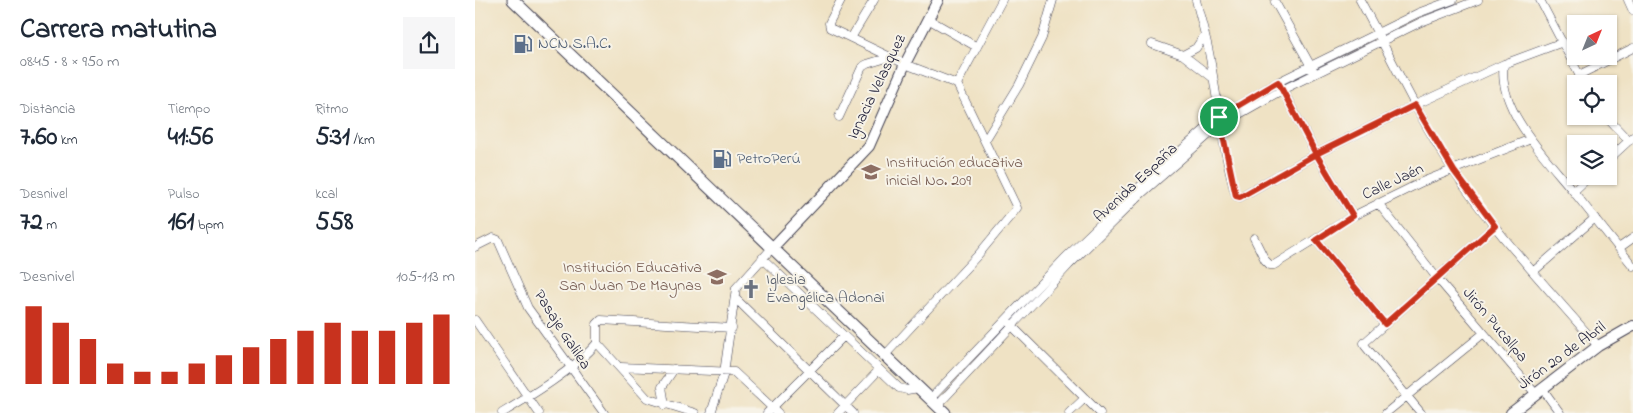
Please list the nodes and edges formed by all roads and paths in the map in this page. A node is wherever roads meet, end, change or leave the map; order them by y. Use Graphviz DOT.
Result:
graph roads {
  1 [pos="513,0"];
  2 [pos="841,0"];
  3 [pos="874,0"];
  4 [pos="1002,0"];
  5 [pos="1053,0"];
  6 [pos="1196,0"];
  7 [pos="1360,0"];
  8 [pos="1453,0"];
  9 [pos="1478,0"];
  10 [pos="1540,0"];
  11 [pos="1628,0"];
  12 [pos="935,1"];
  13 [pos="1275,2"];
  14 [pos="1633,11"];
  15 [pos="927,19"];
  16 [pos="1378,33"];
  17 [pos="1204,36"];
  18 [pos="851,38"];
  19 [pos="1381,41"];
  20 [pos="1563,42"];
  21 [pos="1152,44"];
  22 [pos="977,48"];
  23 [pos="1633,48"];
  24 [pos="1183,55"];
  25 [pos="890,57"];
  26 [pos="905,64"];
  27 [pos="1503,64"];
  28 [pos="1312,65"];
  29 [pos="1579,74"];
  30 [pos="1315,75"];
  31 [pos="1214,79"];
  32 [pos="1278,82"];
  33 [pos="957,84"];
  34 [pos="1282,90"];
  35 [pos="1415,105"];
  36 [pos="839,117"];
  37 [pos="1219,121"];
  38 [pos="1615,125"];
  39 [pos="985,139"];
  40 [pos="1531,139"];
  41 [pos="1631,139"];
  42 [pos="1617,152"];
  43 [pos="1316,154"];
  44 [pos="1454,171"];
  45 [pos="1581,185"];
  46 [pos="1574,192"];
  47 [pos="1377,203"];
  48 [pos="1353,216"];
  49 [pos="1595,218"];
  50 [pos="1495,226"];
  51 [pos="1254,238"];
  52 [pos="1633,238"];
  53 [pos="1316,240"];
  54 [pos="475,247"];
  55 [pos="773,247"];
  56 [pos="1619,248"];
  57 [pos="763,258"];
  58 [pos="1633,266"];
  59 [pos="1534,271"];
  60 [pos="1437,278"];
  61 [pos="735,298"];
  62 [pos="475,320"];
  63 [pos="1009,323"];
  64 [pos="1385,324"];
  65 [pos="1633,326"];
  66 [pos="731,328"];
  67 [pos="1484,334"];
  68 [pos="844,336"];
  69 [pos="597,343"];
  70 [pos="1599,346"];
  71 [pos="886,354"];
  72 [pos="569,367"];
  73 [pos="621,367"];
  74 [pos="809,368"];
  75 [pos="674,369"];
  76 [pos="879,370"];
  77 [pos="724,373"];
  78 [pos="919,388"];
  79 [pos="1539,391"];
  80 [pos="1407,396"];
  81 [pos="528,398"];
  82 [pos="1085,398"];
  83 [pos="664,404"];
  84 [pos="845,406"];
  85 [pos="937,406"];
  86 [pos="772,411"];
  87 [pos="503,413"];
  88 [pos="539,413"];
  89 [pos="604,413"];
  90 [pos="661,413"];
  91 [pos="695,413"];
  92 [pos="711,413"];
  93 [pos="838,413"];
  94 [pos="853,413"];
  95 [pos="1069,413"];
  96 [pos="1100,413"];
  97 [pos="1386,413"];
  98 [pos="1421,413"];
  99 [pos="1511,413"];
  100 [pos="1560,413"];
  1 -- 55 [label="highway"];
  2 -- 18 [label="street"];
  3 -- 18 [label="street"];
  4 -- 22 [label="street"];
  5 -- 39 [label="street"];
  6 -- 17 [label="street"];
  7 -- 16 [label="street"];
  8 -- 16 [label="street, Avenida España"];
  9 -- 19 [label="street, Avenida España"];
  10 -- 20 [label="street"];
  11 -- 14 [label="street"];
  12 -- 15 [label="main road, Ignacia Velasquez"];
  13 -- 28 [label="street"];
  15 -- 22 [label="street"];
  15 -- 26 [label="main road, Ignacia Velasquez"];
  16 -- 19 [label="street"];
  16 -- 28 [label="street, Avenida España"];
  17 -- 24 [label="street"];
  17 -- 31 [label="street"];
  18 -- 25 [label="street"];
  19 -- 30 [label="street, Avenida España"];
  19 -- 35 [label="street"];
  20 -- 27 [label="street"];
  20 -- 29 [label="street"];
  21 -- 24 [label="street"];
  22 -- 33 [label="street"];
  23 -- 29 [label="street"];
  24 -- 31 [label="street"];
  25 -- 26 [label="street"];
  25 -- 36 [label="street"];
  26 -- 33 [label="street"];
  26 -- 55 [label="main road, Ignacia Velasquez"];
  27 -- 35 [label="street"];
  27 -- 40 [label="street"];
  28 -- 30 [label="street"];
  28 -- 32 [label="street, Avenida España"];
  30 -- 34 [label="street, Avenida España"];
  31 -- 37 [label="street"];
  32 -- 34 [label="street"];
  32 -- 37 [label="street, Avenida España"];
  33 -- 39 [label="street"];
  34 -- 37 [label="street, Avenida España"];
  34 -- 43 [label="street"];
  35 -- 43 [label="street"];
  35 -- 44 [label="street"];
  37 -- 43 [label="street"];
  37 -- 63 [label="street, Avenida España"];
  38 -- 41 [label="street"];
  39 -- 71 [label="street"];
  40 -- 44 [label="street, Calle Jaén"];
  40 -- 46 [label="street"];
  41 -- 42 [label="street"];
  43 -- 48 [label="street"];
  44 -- 47 [label="street, Calle Jaén"];
  44 -- 50 [label="street"];
  45 -- 46 [label="street"];
  46 -- 49 [label="street"];
  47 -- 48 [label="street, Calle Jaén"];
  47 -- 60 [label="street, Jirón Pucallpa"];
  48 -- 53 [label="street, Calle Jaén"];
  49 -- 56 [label="street"];
  49 -- 59 [label="street"];
  50 -- 59 [label="street"];
  50 -- 60 [label="street"];
  51 -- 53 [label="street, Calle Jaén"];
  52 -- 56 [label="street"];
  53 -- 64 [label="street"];
  54 -- 72 [label="street, Pasaje Galilea"];
  55 -- 57 [label="street"];
  55 -- 71 [label="highway"];
  56 -- 58 [label="street"];
  57 -- 61 [label="street"];
  57 -- 68 [label="street"];
  59 -- 70 [label="street"];
  60 -- 64 [label="street"];
  60 -- 67 [label="street, Jirón Pucallpa"];
  61 -- 66 [label="street"];
  61 -- 74 [label="street"];
  62 -- 81 [label="street"];
  63 -- 82 [label="street"];
  63 -- 85 [label="street, Avenida España"];
  64 -- 80 [label="street"];
  65 -- 70 [label="main road, Jirón 20 de Abril"];
  66 -- 69 [label="street"];
  66 -- 77 [label="street"];
  67 -- 79 [label="street, Jirón Pucallpa"];
  67 -- 80 [label="street"];
  68 -- 74 [label="street"];
  68 -- 76 [label="street"];
  69 -- 72 [label="street"];
  69 -- 73 [label="street"];
  70 -- 79 [label="main road, Jirón 20 de Abril"];
  71 -- 78 [label="highway"];
  72 -- 81 [label="street"];
  72 -- 89 [label="street, Pasaje Galilea"];
  73 -- 75 [label="street"];
  73 -- 83 [label="street"];
  74 -- 84 [label="street"];
  74 -- 86 [label="street"];
  75 -- 77 [label="street"];
  75 -- 83 [label="street"];
  76 -- 78 [label="street"];
  76 -- 84 [label="street"];
  77 -- 86 [label="street"];
  77 -- 92 [label="street"];
  78 -- 85 [label="highway"];
  79 -- 99 [label="main road, Jirón 20 de Abril"];
  79 -- 100 [label="street, Jirón Pucallpa"];
  80 -- 97 [label="street"];
  80 -- 98 [label="street"];
  81 -- 87 [label="street"];
  81 -- 88 [label="street"];
  82 -- 95 [label="street"];
  82 -- 96 [label="street"];
  83 -- 90 [label="street"];
  83 -- 91 [label="street"];
  84 -- 93 [label="street"];
  84 -- 94 [label="street"];
}
